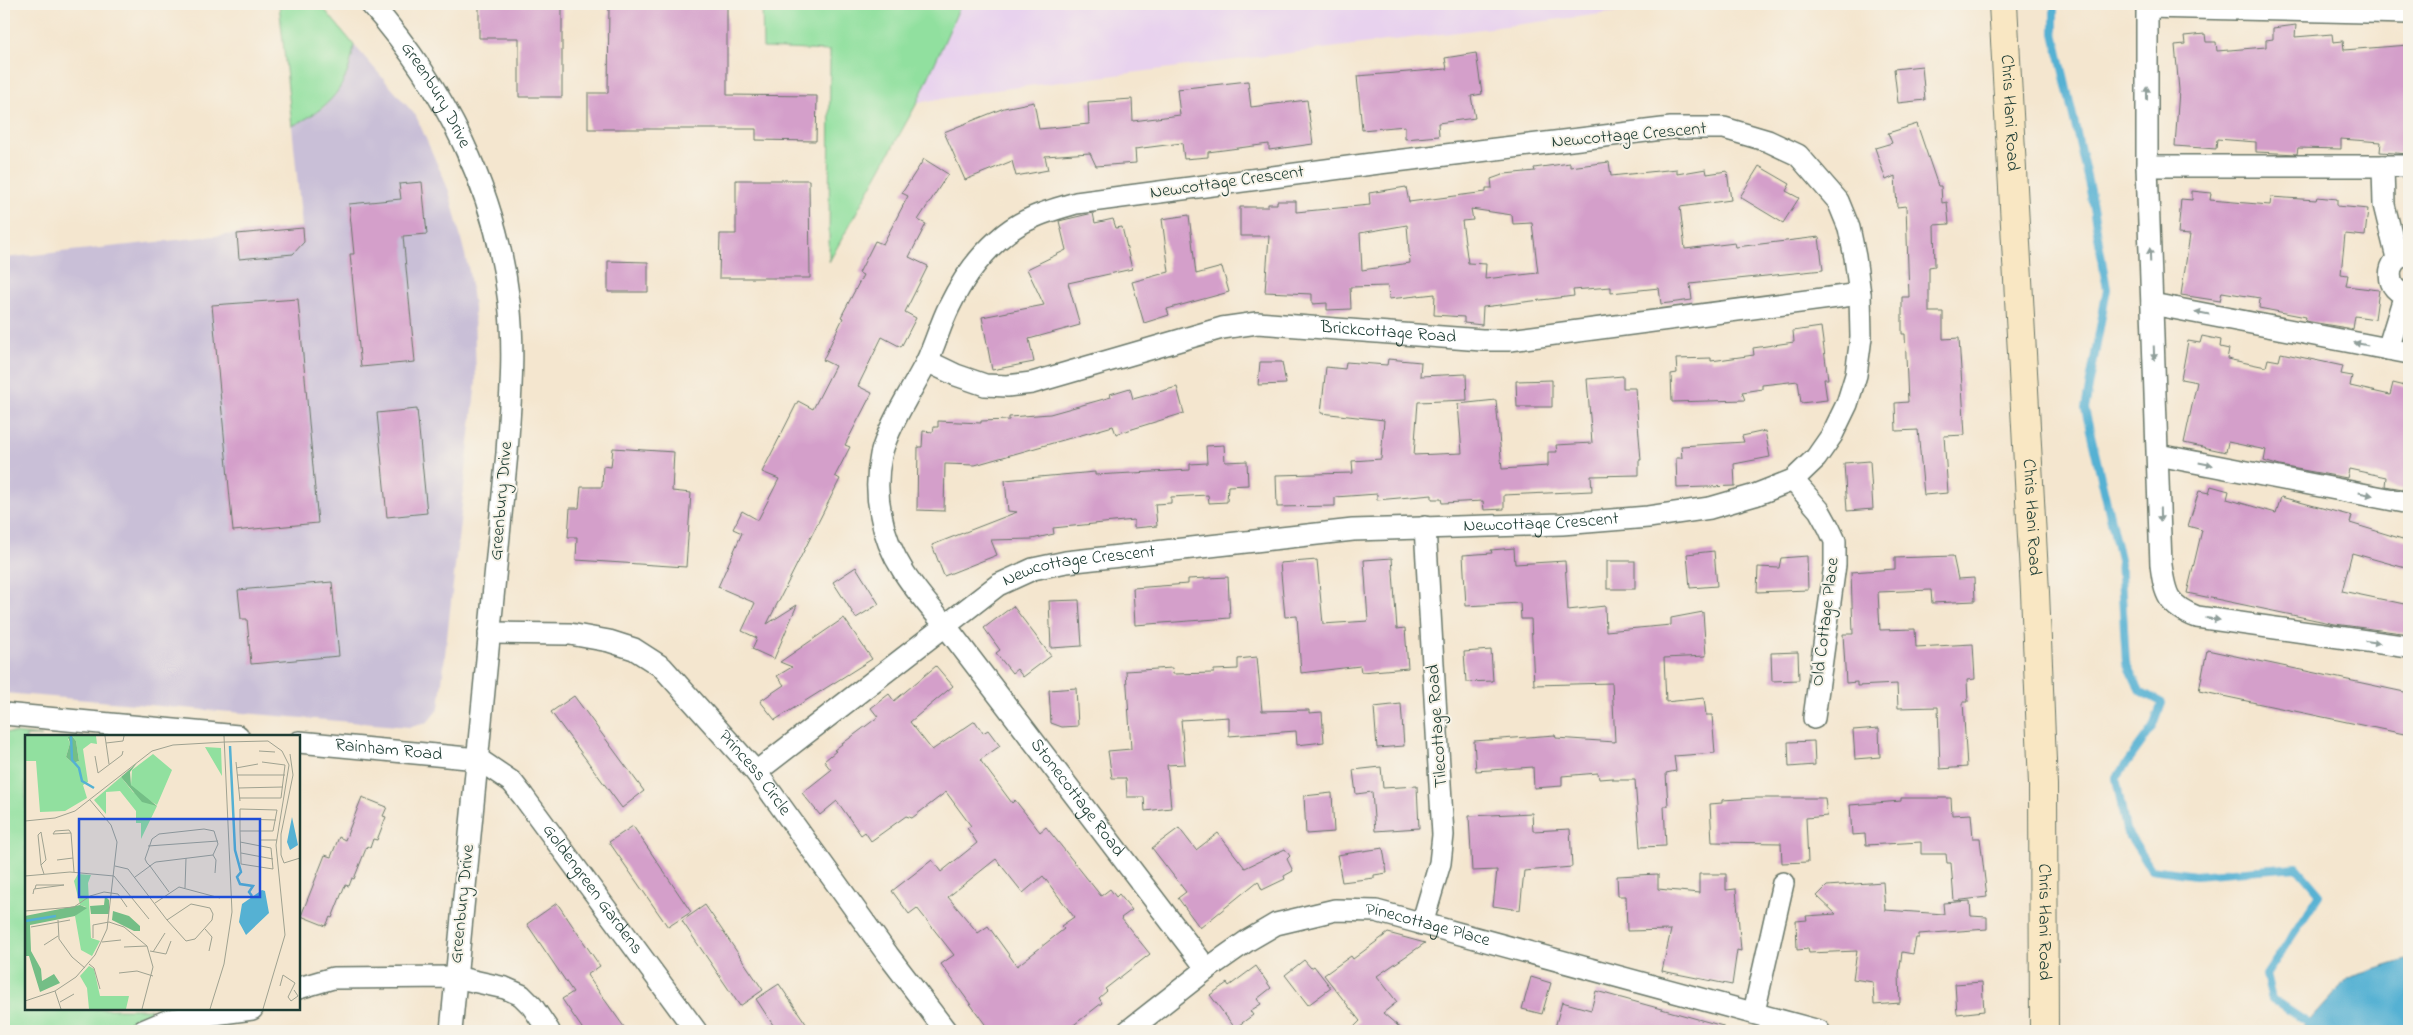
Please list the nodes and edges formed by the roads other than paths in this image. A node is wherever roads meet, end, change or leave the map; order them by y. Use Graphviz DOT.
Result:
graph roads {
  1 [pos="371,4"];
  2 [pos="2003,4"];
  3 [pos="2147,6"];
  4 [pos="2409,13"];
  5 [pos="2147,166"];
  6 [pos="2383,166"];
  7 [pos="2409,166"];
  8 [pos="2403,257"];
  9 [pos="1860,294"];
  10 [pos="2407,294"];
  11 [pos="2152,304"];
  12 [pos="2388,349"];
  13 [pos="2409,353"];
  14 [pos="927,361"];
  15 [pos="2158,455"];
  16 [pos="1793,480"];
  17 [pos="2409,503"];
  18 [pos="1425,527"];
  19 [pos="945,625"];
  20 [pos="489,633"];
  21 [pos="2409,648"];
  22 [pos="4,714"];
  23 [pos="1814,718"];
  24 [pos="227,735"];
  25 [pos="300,742"];
  26 [pos="478,759"];
  27 [pos="756,772"];
  28 [pos="1783,883"];
  29 [pos="1422,924"];
  30 [pos="1207,969"];
  31 [pos="455,978"];
  32 [pos="300,988"];
  33 [pos="235,1010"];
  34 [pos="1754,1012"];
  35 [pos="169,1014"];
  36 [pos="143,1031"];
  37 [pos="450,1031"];
  38 [pos="549,1031"];
  39 [pos="696,1031"];
  40 [pos="946,1031"];
  41 [pos="1128,1031"];
  42 [pos="1819,1031"];
  43 [pos="2044,1031"];
  1 -- 20 [label="street, Greenbury Drive"];
  2 -- 43 [label="main road, Chris Hani Road"];
  3 -- 4 [label="street"];
  5 -- 3 [label="street, one-way"];
  5 -- 6 [label="street"];
  11 -- 5 [label="street, one-way"];
  6 -- 7 [label="street"];
  6 -- 8 [label="street"];
  8 -- 10 [label="street"];
  9 -- 14 [label="street, Brickcottage Road"];
  9 -- 14 [label="street, Newcottage Crescent"];
  9 -- 16 [label="street, Newcottage Crescent"];
  10 -- 12 [label="street"];
  12 -- 11 [label="street, one-way"];
  11 -- 15 [label="street, one-way"];
  12 -- 13 [label="street"];
  14 -- 19 [label="street, Newcottage Crescent"];
  15 -- 17 [label="street, one-way"];
  15 -- 21 [label="street, one-way"];
  16 -- 18 [label="street, Newcottage Crescent"];
  16 -- 23 [label="street, Old Cottage Place"];
  18 -- 19 [label="street, Newcottage Crescent"];
  18 -- 29 [label="street, Tilecottage Road"];
  19 -- 27 [label="street, Newcottage Crescent"];
  19 -- 30 [label="street, Stonecottage Road"];
  20 -- 26 [label="street, Greenbury Drive"];
  20 -- 27 [label="street, Princess Circle"];
  22 -- 24 [label="street"];
  25 -- 26 [label="street, Rainham Road"];
  26 -- 31 [label="street, Greenbury Drive"];
  26 -- 39 [label="street, Goldengreen Gardens"];
  27 -- 40 [label="street, Princess Circle"];
  28 -- 34 [label="street"];
  29 -- 30 [label="street, Pinecottage Place"];
  29 -- 34 [label="street, Pinecottage Place"];
  30 -- 41 [label="street, Pinecottage Place"];
  31 -- 32 [label="street"];
  31 -- 37 [label="street, Greenbury Drive"];
  31 -- 38 [label="street"];
  33 -- 35 [label="street"];
  34 -- 42 [label="street, Pinecottage Place"];
  35 -- 36 [label="street"];
}
